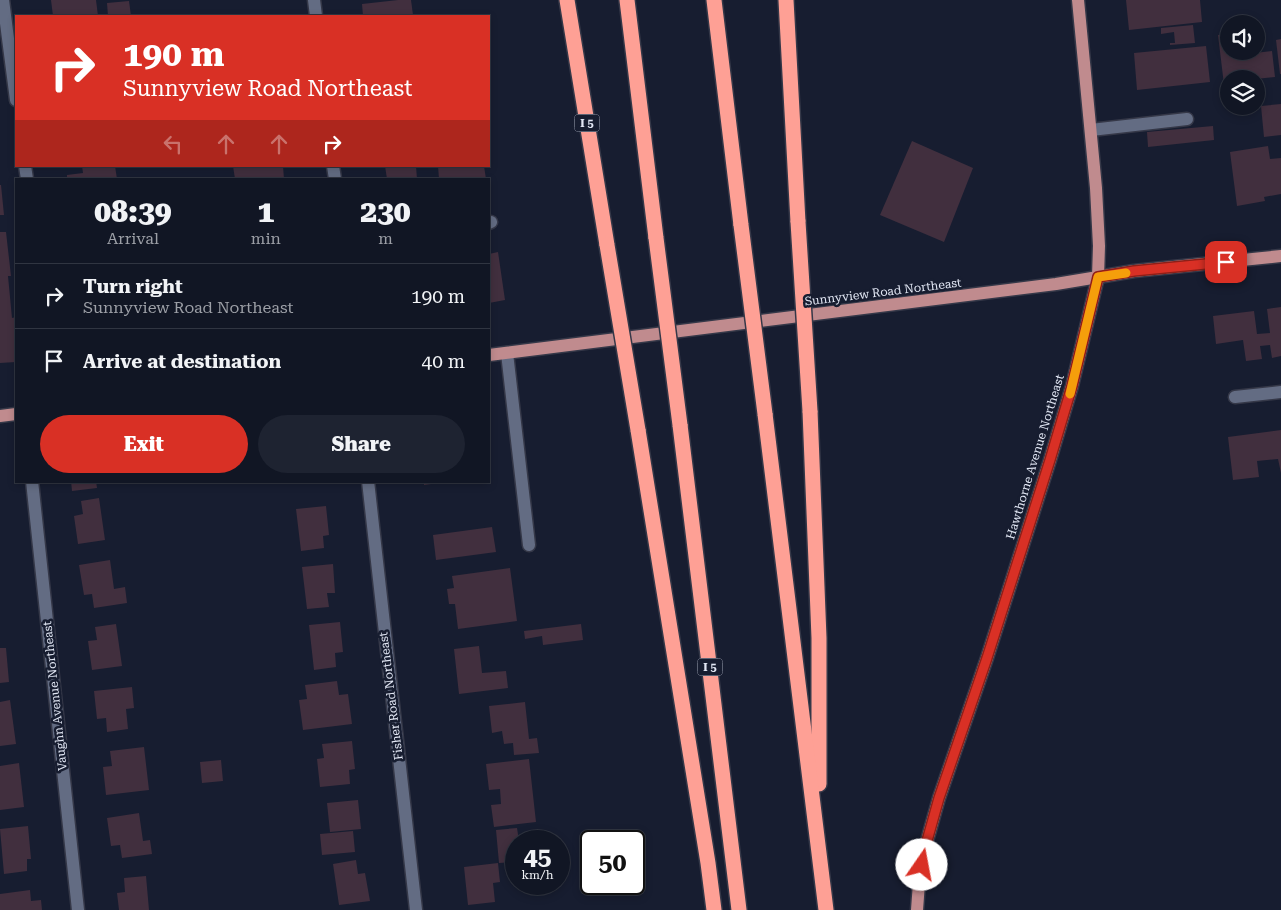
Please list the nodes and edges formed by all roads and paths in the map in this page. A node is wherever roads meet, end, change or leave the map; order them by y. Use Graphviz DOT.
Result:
graph roads {
  1 [pos="3,0"];
  2 [pos="314,0"];
  3 [pos="567,0"];
  4 [pos="628,0"];
  5 [pos="714,0"];
  6 [pos="786,0"];
  7 [pos="1078,0"];
  8 [pos="316,15"];
  9 [pos="15,92"];
  10 [pos="1187,119"];
  11 [pos="1092,130"];
  12 [pos="1281,256"];
  13 [pos="1098,277"];
  14 [pos="507,353"];
  15 [pos="490,355"];
  16 [pos="1281,392"];
  17 [pos="1235,397"];
  18 [pos="15,414"];
  19 [pos="0,416"];
  20 [pos="32,483"];
  21 [pos="368,483"];
  22 [pos="529,545"];
  23 [pos="818,848"];
  24 [pos="78,910"];
  25 [pos="416,910"];
  26 [pos="714,910"];
  27 [pos="739,910"];
  28 [pos="826,910"];
  29 [pos="918,910"];
  1 -- 9 [label="street"];
  2 -- 8 [label="street"];
  3 -- 26 [label="highway, I 5, bridge"];
  4 -- 27 [label="highway, I 5, bridge"];
  5 -- 23 [label="highway, bridge"];
  6 -- 23 [label="highway, bridge"];
  7 -- 11 [label="main road, Hawthorne Avenue Northeast"];
  10 -- 11 [label="street"];
  11 -- 13 [label="main road, Hawthorne Avenue Northeast"];
  12 -- 13 [label="main road, Sunnyview Road Northeast"];
  13 -- 14 [label="main road, Sunnyview Road Northeast"];
  13 -- 29 [label="main road, Hawthorne Avenue Northeast"];
  14 -- 15 [label="main road, Sunnyview Road Northeast"];
  14 -- 22 [label="street"];
  16 -- 17 [label="street"];
  18 -- 19 [label="main road"];
  20 -- 24 [label="street, Vaughn Avenue Northeast"];
  21 -- 25 [label="street, Fisher Road Northeast"];
  23 -- 28 [label="highway"];
}
